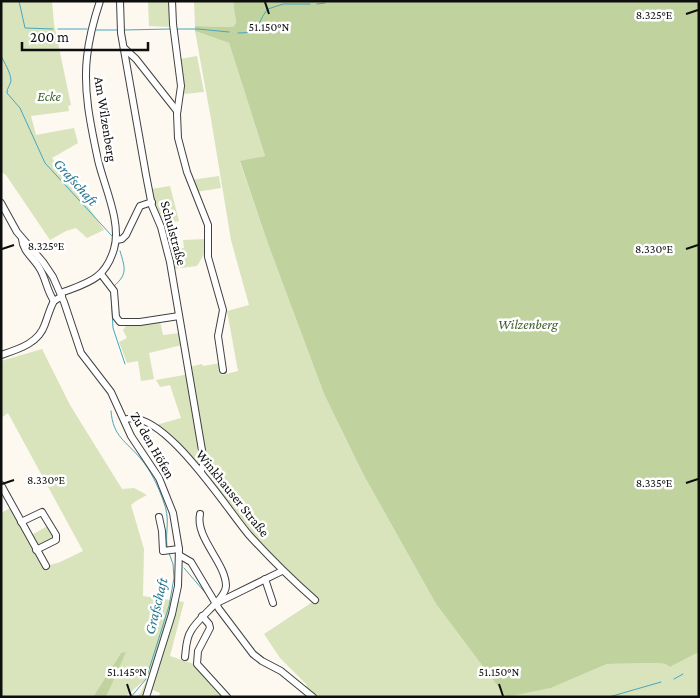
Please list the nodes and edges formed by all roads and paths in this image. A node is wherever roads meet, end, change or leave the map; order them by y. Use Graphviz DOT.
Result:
graph roads {
  1 [pos="100,1"];
  2 [pos="120,1"];
  3 [pos="172,1"];
  4 [pos="124,48"];
  5 [pos="177,111"];
  6 [pos="1,202"];
  7 [pos="152,202"];
  8 [pos="3,210"];
  9 [pos="22,238"];
  10 [pos="116,240"];
  11 [pos="101,274"];
  12 [pos="62,295"];
  13 [pos="54,301"];
  14 [pos="179,316"];
  15 [pos="1,355"];
  16 [pos="223,370"];
  17 [pos="124,420"];
  18 [pos="201,471"];
  19 [pos="1,485"];
  20 [pos="200,514"];
  21 [pos="159,517"];
  22 [pos="21,522"];
  23 [pos="36,550"];
  24 [pos="179,552"];
  25 [pos="46,566"];
  26 [pos="282,571"];
  27 [pos="265,579"];
  28 [pos="314,600"];
  29 [pos="215,603"];
  30 [pos="273,603"];
  31 [pos="202,616"];
  32 [pos="185,657"];
  33 [pos="146,697"];
  34 [pos="227,697"];
  35 [pos="313,697"];
  1 -- 10 [label="street, Am Wilzenberg"];
  2 -- 4 [label="street, Schulstraße"];
  3 -- 5 [label="street"];
  4 -- 5 [label="street"];
  4 -- 7 [label="street, Schulstraße"];
  5 -- 16 [label="street"];
  6 -- 8 [label="street, Zu den Höfen"];
  7 -- 10 [label="street, Am Wilzenberg"];
  7 -- 14 [label="street, Schulstraße"];
  8 -- 9 [label="street, Zu den Höfen"];
  9 -- 12 [label="street, Zu den Höfen"];
  9 -- 13 [label="street"];
  10 -- 11 [label="street, Am Wilzenberg"];
  11 -- 12 [label="street"];
  11 -- 14 [label="street"];
  12 -- 13 [label="street"];
  12 -- 17 [label="street, Zu den Höfen"];
  13 -- 15 [label="street"];
  14 -- 18 [label="street, Schulstraße"];
  17 -- 18 [label="street, Winkhauser Straße"];
  17 -- 24 [label="street, Zu den Höfen"];
  18 -- 26 [label="street, Winkhauser Straße"];
  19 -- 22 [label="street"];
  20 -- 29 [label="street"];
  21 -- 24 [label="street"];
  22 -- 23 [label="street"];
  22 -- 23 [label="street"];
  23 -- 25 [label="street"];
  24 -- 29 [label="street"];
  24 -- 33 [label="street, Zu den Höfen"];
  26 -- 27 [label="street"];
  26 -- 28 [label="street, Winkhauser Straße"];
  27 -- 29 [label="street"];
  27 -- 30 [label="street"];
  29 -- 31 [label="street"];
  29 -- 35 [label="street"];
  31 -- 32 [label="street"];
  31 -- 34 [label="street"];
}
